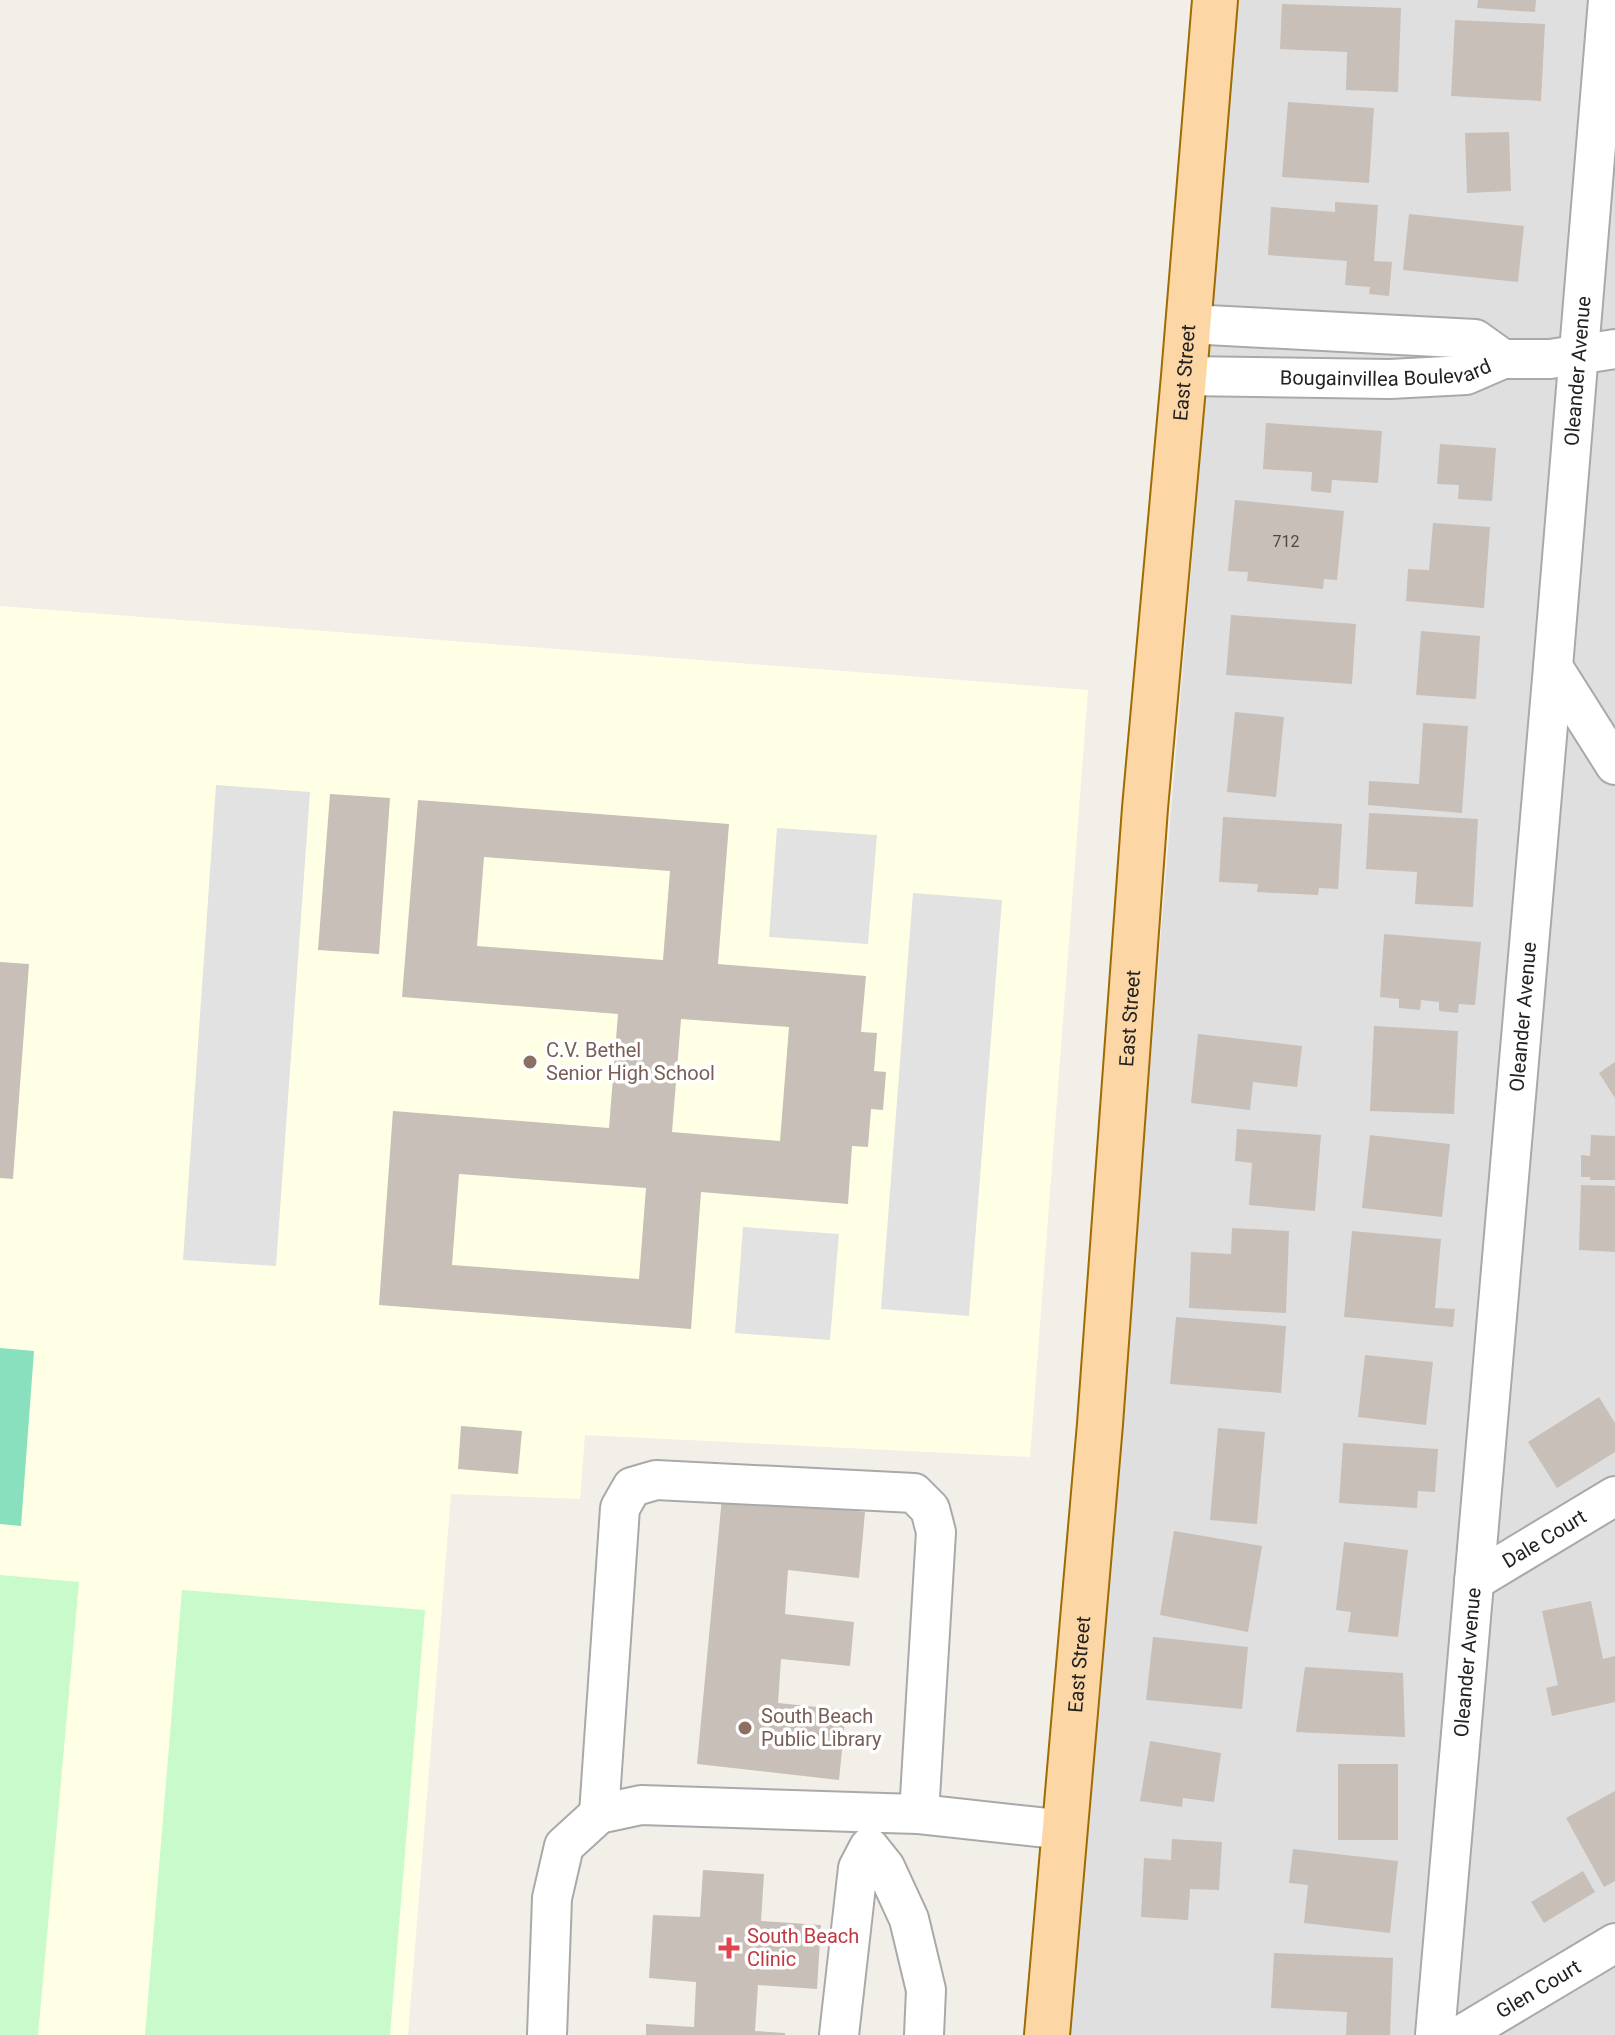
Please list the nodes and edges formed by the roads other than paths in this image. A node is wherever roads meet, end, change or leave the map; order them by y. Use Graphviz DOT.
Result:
graph roads {
  1 [pos="1215,0"];
  2 [pos="1608,0"];
  3 [pos="1188,324"];
  4 [pos="1615,349"];
  5 [pos="1578,354"];
  6 [pos="1503,359"];
  7 [pos="1184,376"];
  8 [pos="1553,667"];
  9 [pos="1615,765"];
  10 [pos="1615,1496"];
  11 [pos="1474,1581"];
  12 [pos="599,1814"];
  13 [pos="901,1814"];
  14 [pos="1066,1830"];
  15 [pos="869,1847"];
  16 [pos="1615,1943"];
  17 [pos="547,2035"];
  18 [pos="839,2035"];
  19 [pos="924,2035"];
  20 [pos="1047,2035"];
  21 [pos="1435,2035"];
  22 [pos="1461,2035"];
  1 -- 3 [label="main road, East Street"];
  2 -- 5 [label="street, Oleander Avenue"];
  3 -- 6 [label="street, Bougainvillea Boulevard"];
  3 -- 7 [label="main road, East Street"];
  4 -- 5 [label="street"];
  5 -- 6 [label="street"];
  5 -- 8 [label="street, Oleander Avenue"];
  6 -- 7 [label="street, Bougainvillea Boulevard"];
  7 -- 14 [label="main road, East Street"];
  8 -- 9 [label="street"];
  8 -- 11 [label="street, Oleander Avenue"];
  10 -- 11 [label="street, Dale Court"];
  11 -- 21 [label="street, Oleander Avenue"];
  12 -- 13 [label="street"];
  12 -- 13 [label="street"];
  12 -- 17 [label="street"];
  13 -- 14 [label="street"];
  13 -- 15 [label="street"];
  14 -- 20 [label="main road, East Street"];
  15 -- 18 [label="street"];
  15 -- 19 [label="street"];
  16 -- 22 [label="street, Glen Court"];
}
